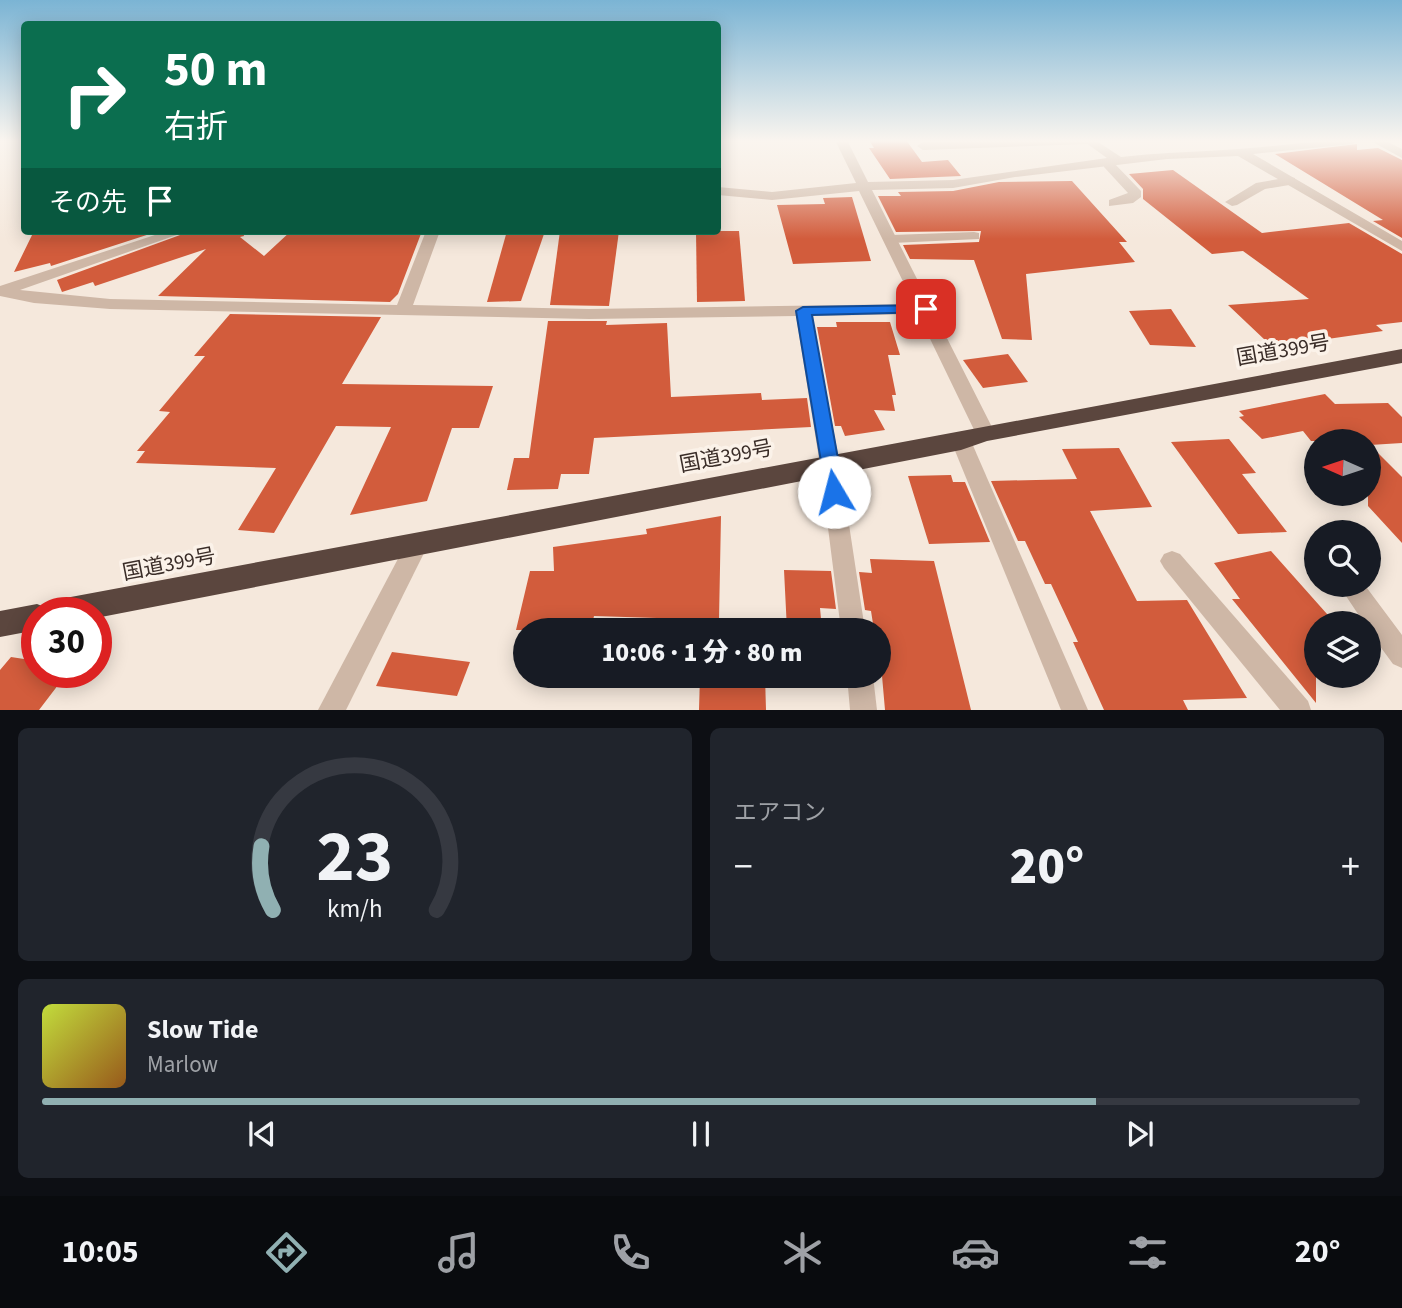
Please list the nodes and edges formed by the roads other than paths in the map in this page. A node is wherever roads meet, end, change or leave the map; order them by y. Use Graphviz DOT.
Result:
graph roads {
  1 [pos="859,173"];
  2 [pos="1013,173"];
  3 [pos="1121,173"];
  4 [pos="1276,173"];
  5 [pos="1290,181"];
  6 [pos="867,188"];
  7 [pos="721,191"];
  8 [pos="1232,202"];
  9 [pos="1114,203"];
  10 [pos="169,235"];
  11 [pos="431,235"];
  12 [pos="974,236"];
  13 [pos="892,239"];
  14 [pos="1402,247"];
  15 [pos="0,291"];
  16 [pos="926,309"];
  17 [pos="402,310"];
  18 [pos="803,311"];
  19 [pos="1402,356"];
  20 [pos="973,437"];
  21 [pos="830,465"];
  22 [pos="417,545"];
  23 [pos="1172,561"];
  24 [pos="1359,597"];
  25 [pos="112,602"];
  26 [pos="851,618"];
  27 [pos="21,620"];
  28 [pos="0,624"];
  29 [pos="1402,656"];
  30 [pos="861,688"];
  31 [pos="331,709"];
  32 [pos="864,709"];
  33 [pos="1075,709"];
  34 [pos="1298,709"];
  1 -- 6 [label="street"];
  2 -- 6 [label="street"];
  3 -- 9 [label="street"];
  4 -- 5 [label="street"];
  5 -- 8 [label="street"];
  5 -- 14 [label="street"];
  6 -- 7 [label="street"];
  6 -- 13 [label="street"];
  10 -- 15 [label="street"];
  11 -- 17 [label="street"];
  12 -- 13 [label="street"];
  13 -- 16 [label="street"];
  15 -- 17 [label="street"];
  16 -- 18 [label="street"];
  16 -- 20 [label="street"];
  17 -- 18 [label="street"];
  18 -- 21 [label="street"];
  19 -- 20 [label="highway, 国道399号"];
  20 -- 21 [label="highway, 国道399号"];
  20 -- 33 [label="street"];
  21 -- 22 [label="highway, 国道399号"];
  21 -- 26 [label="street"];
  22 -- 25 [label="highway, 国道399号"];
  22 -- 31 [label="street"];
  23 -- 34 [label="street"];
  24 -- 29 [label="street"];
  27 -- 28 [label="highway"];
  30 -- 32 [label="street"];
}
